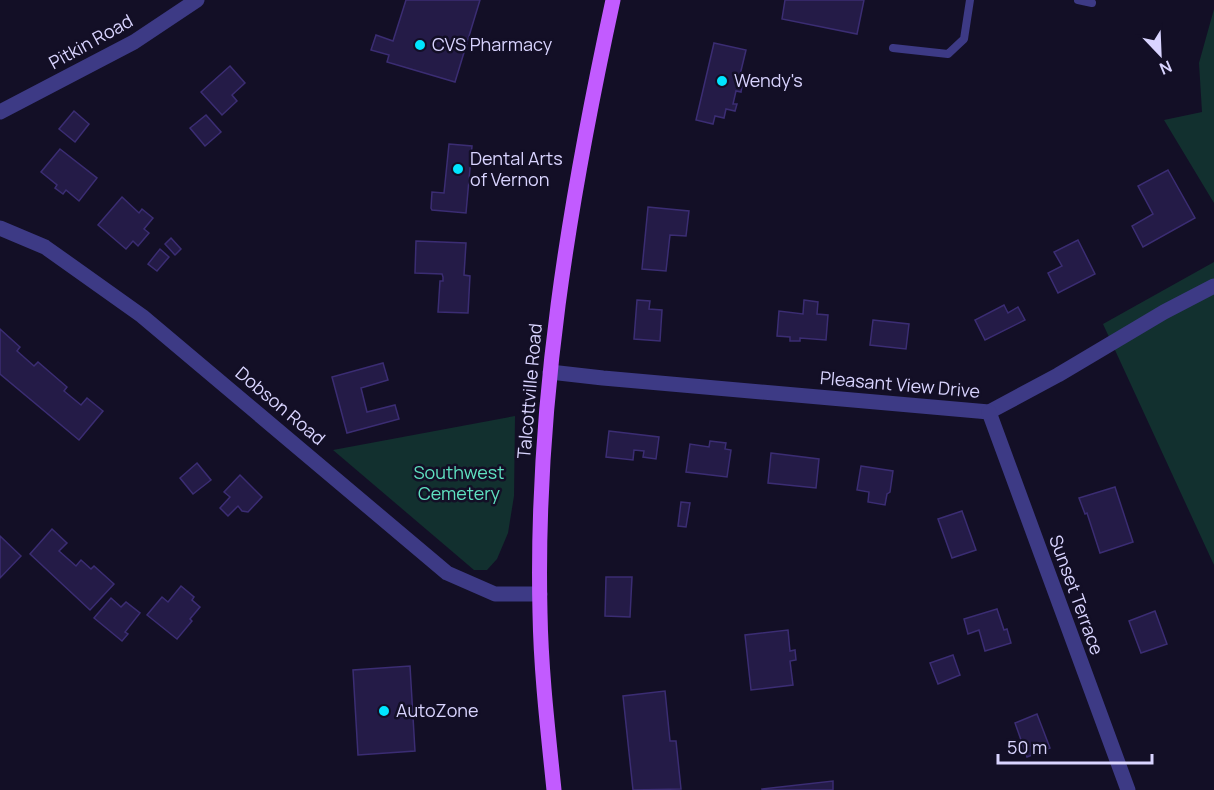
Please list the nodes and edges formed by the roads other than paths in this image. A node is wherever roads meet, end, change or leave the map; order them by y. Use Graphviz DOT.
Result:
graph roads {
  1 [pos="197,0"];
  2 [pos="613,0"];
  3 [pos="970,0"];
  4 [pos="1078,0"];
  5 [pos="1092,3"];
  6 [pos="893,48"];
  7 [pos="0,112"];
  8 [pos="0,228"];
  9 [pos="1214,286"];
  10 [pos="550,372"];
  11 [pos="989,412"];
  12 [pos="540,594"];
  13 [pos="554,790"];
  14 [pos="1128,790"];
  1 -- 7 [label="street, Pitkin Road"];
  2 -- 10 [label="main road, Talcottville Road"];
  3 -- 6 [label="lane"];
  4 -- 5 [label="lane"];
  8 -- 12 [label="street, Dobson Road"];
  9 -- 11 [label="street, Pleasant View Drive"];
  10 -- 11 [label="street, Pleasant View Drive"];
  10 -- 12 [label="main road, Talcottville Road"];
  11 -- 14 [label="street, Sunset Terrace"];
  12 -- 13 [label="main road, Talcottville Road"];
}
